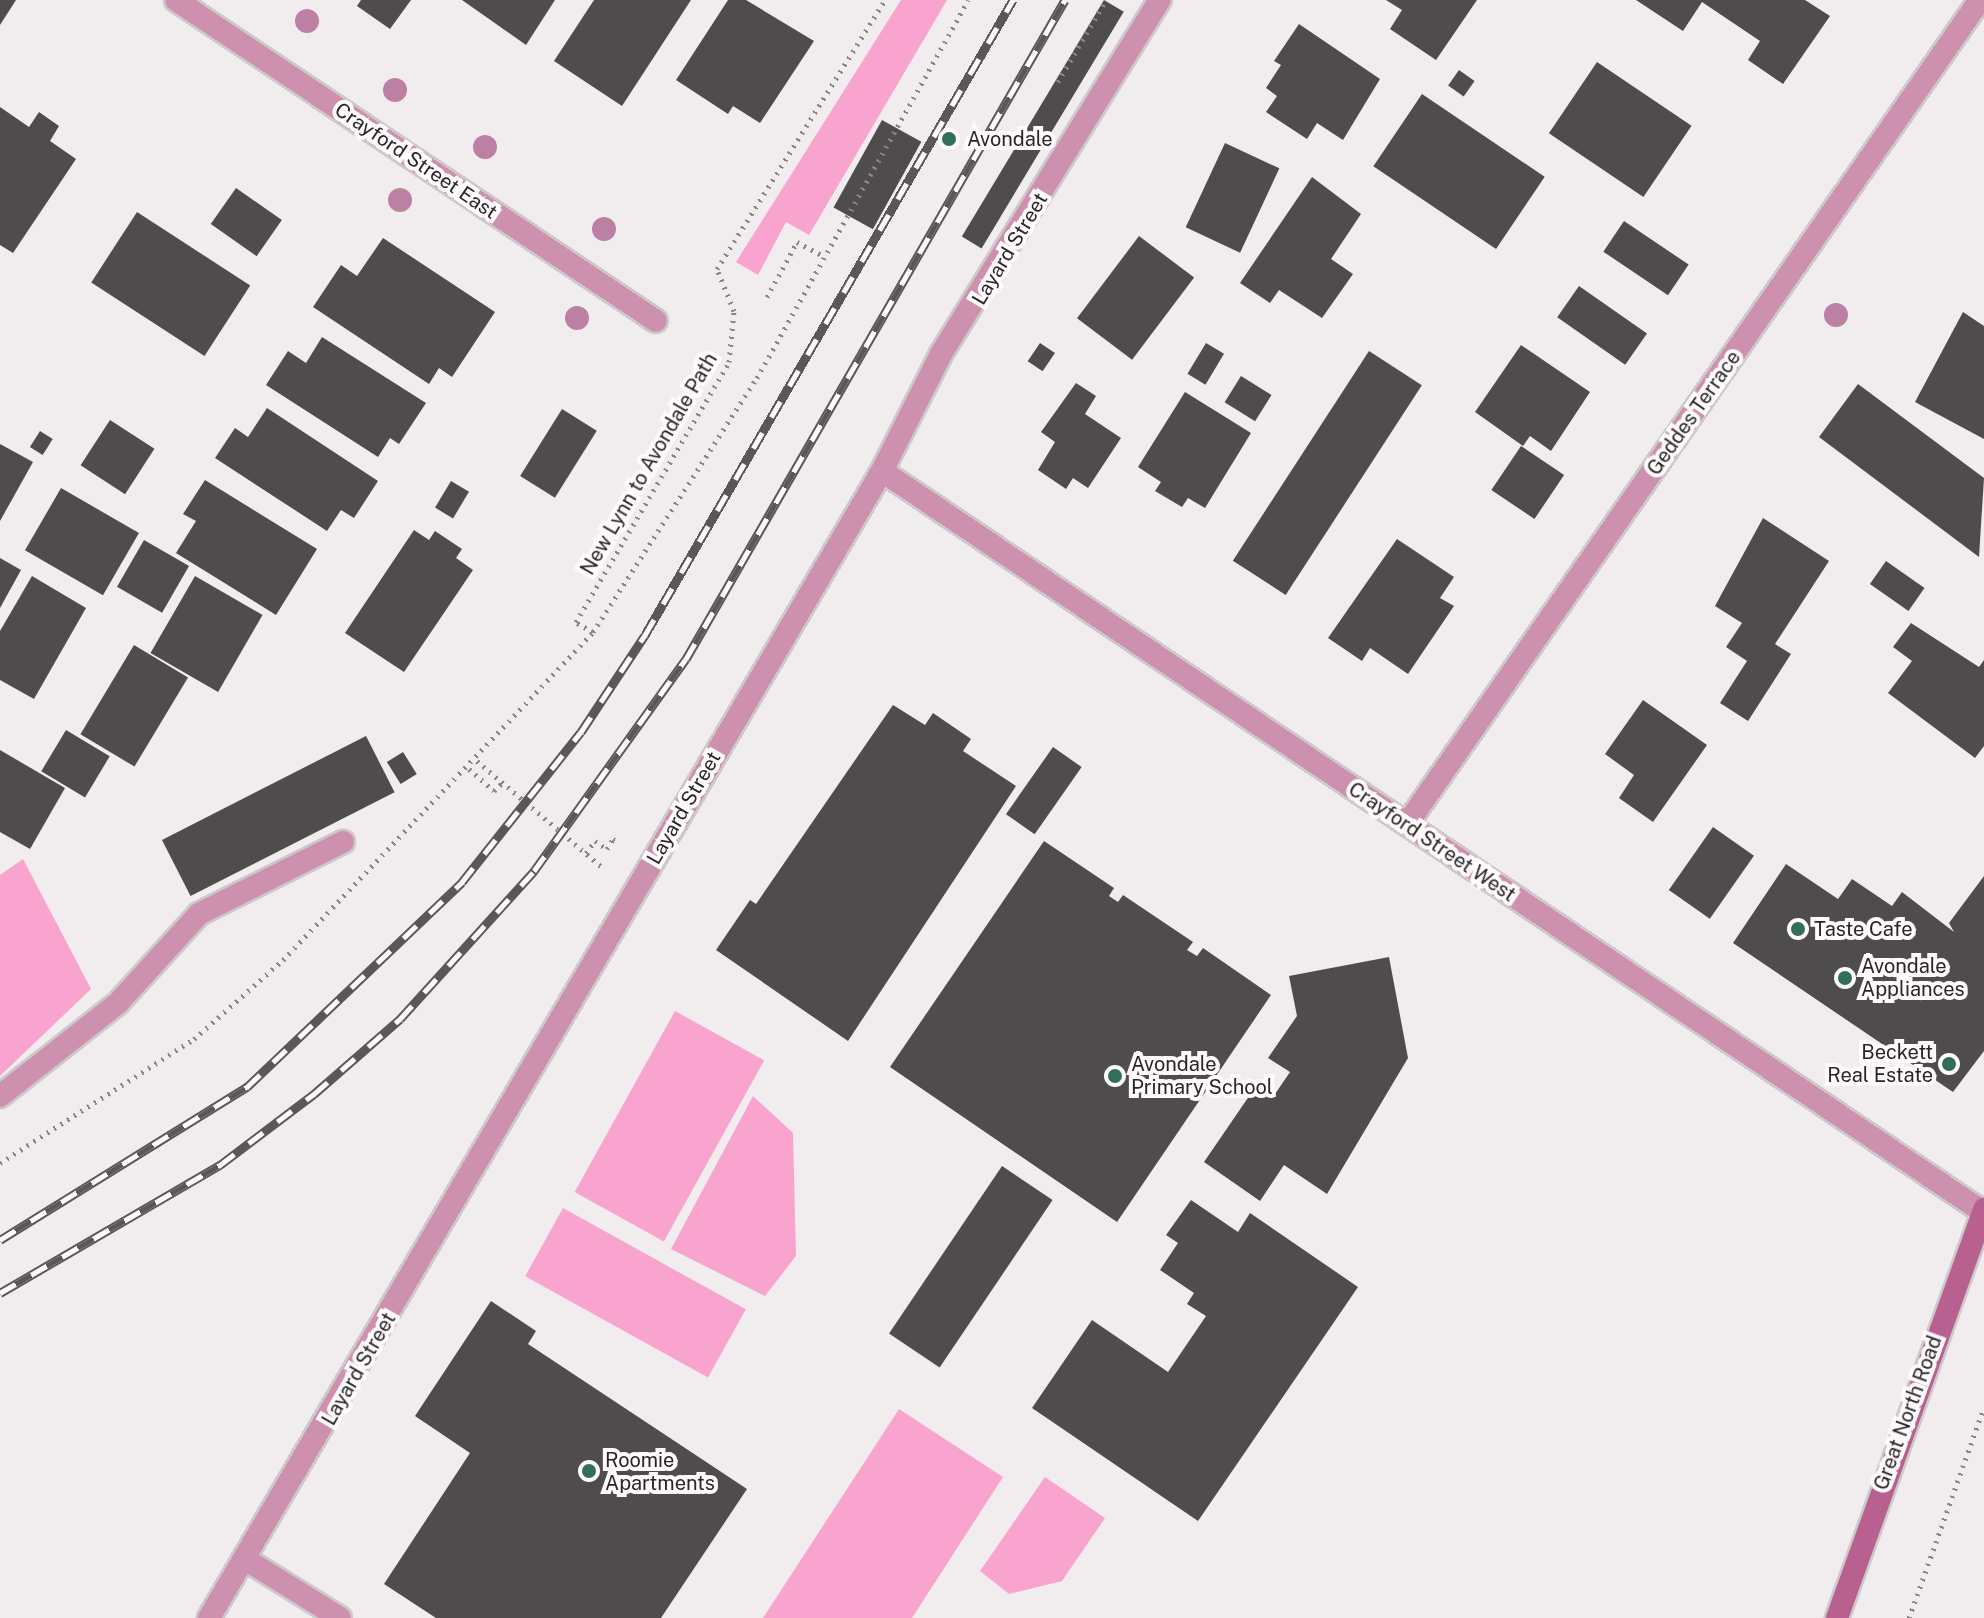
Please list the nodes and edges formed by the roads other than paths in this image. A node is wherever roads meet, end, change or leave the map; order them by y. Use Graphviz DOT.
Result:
graph roads {
  1 [pos="176,0"];
  2 [pos="1160,0"];
  3 [pos="1980,0"];
  4 [pos="656,321"];
  5 [pos="882,471"];
  6 [pos="1407,824"];
  7 [pos="343,842"];
  8 [pos="0,1096"];
  9 [pos="1983,1211"];
  10 [pos="1976,1252"];
  11 [pos="248,1561"];
  12 [pos="209,1618"];
  13 [pos="340,1618"];
  14 [pos="1837,1618"];
  1 -- 4 [label="street, Crayford Street East"];
  2 -- 5 [label="street, Layard Street"];
  3 -- 6 [label="street, Geddes Terrace"];
  5 -- 6 [label="street, Crayford Street West"];
  5 -- 11 [label="street, Layard Street"];
  6 -- 9 [label="street, Crayford Street West"];
  7 -- 8 [label="street"];
  9 -- 10 [label="main road, Great North Road"];
  10 -- 14 [label="main road, Great North Road"];
  11 -- 12 [label="street, Layard Street"];
  11 -- 13 [label="street"];
}
